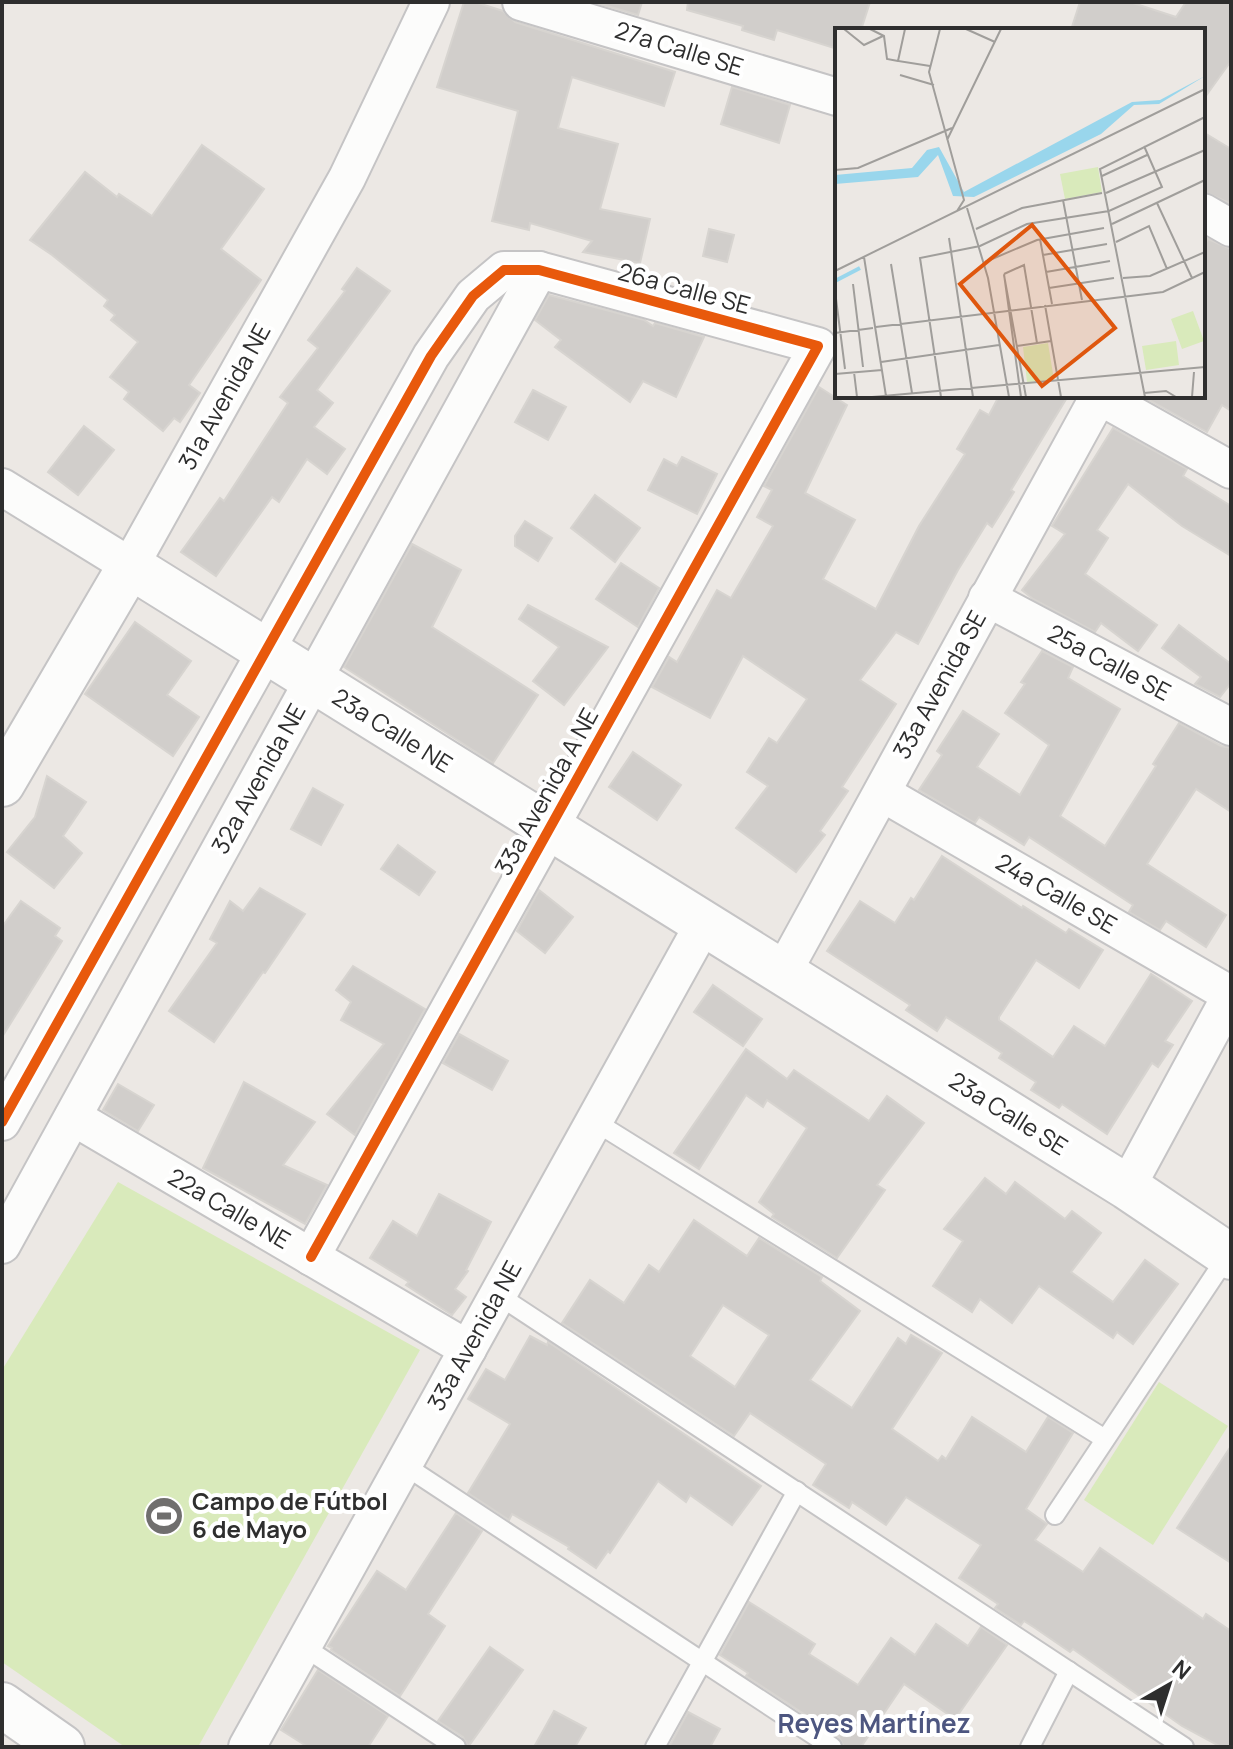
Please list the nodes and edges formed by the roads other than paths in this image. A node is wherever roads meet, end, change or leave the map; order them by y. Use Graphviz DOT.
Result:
graph roads {
  1 [pos="431,2"];
  2 [pos="521,2"];
  3 [pos="835,96"];
  4 [pos="1205,213"];
  5 [pos="1231,228"];
  6 [pos="539,270"];
  7 [pos="818,346"];
  8 [pos="1098,398"];
  9 [pos="1103,398"];
  10 [pos="1231,470"];
  11 [pos="2,487"];
  12 [pos="130,566"];
  13 [pos="987,598"];
  14 [pos="313,681"];
  15 [pos="1231,727"];
  16 [pos="2,784"];
  17 [pos="882,793"];
  18 [pos="549,829"];
  19 [pos="703,925"];
  20 [pos="782,974"];
  21 [pos="1231,995"];
  22 [pos="73,1117"];
  23 [pos="594,1121"];
  24 [pos="2,1122"];
  25 [pos="1127,1187"];
  26 [pos="2,1245"];
  27 [pos="1229,1256"];
  28 [pos="311,1257"];
  29 [pos="498,1295"];
  30 [pos="468,1349"];
  31 [pos="1105,1439"];
  32 [pos="404,1465"];
  33 [pos="797,1491"];
  34 [pos="1055,1515"];
  35 [pos="304,1647"];
  36 [pos="703,1662"];
  37 [pos="1069,1671"];
  38 [pos="2,1705"];
  39 [pos="57,1746"];
  40 [pos="247,1747"];
  41 [pos="456,1747"];
  42 [pos="655,1747"];
  43 [pos="832,1747"];
  44 [pos="1030,1747"];
  45 [pos="1184,1747"];
  1 -- 12 [label="street, 31a Avenida NE"];
  2 -- 3 [label="street, 27a Calle SE"];
  4 -- 5 [label="street"];
  6 -- 7 [label="street, 26a Calle SE"];
  6 -- 14 [label="street, 32a Avenida NE"];
  6 -- 24 [label="street, 26a Calle SE"];
  7 -- 18 [label="street, 33a Avenida A NE"];
  8 -- 13 [label="street, 33a Avenida SE"];
  9 -- 10 [label="street"];
  11 -- 12 [label="street, 23a Calle NE"];
  12 -- 14 [label="street, 23a Calle NE"];
  12 -- 16 [label="street, 31a Avenida NE"];
  13 -- 15 [label="street, 25a Calle SE"];
  13 -- 17 [label="street, 33a Avenida SE"];
  14 -- 18 [label="street, 23a Calle NE"];
  14 -- 22 [label="street, 32a Avenida NE"];
  17 -- 20 [label="street, 33a Avenida SE"];
  17 -- 21 [label="street, 24a Calle SE"];
  18 -- 19 [label="street, 23a Calle NE"];
  18 -- 28 [label="street, 33a Avenida A NE"];
  19 -- 20 [label="street, 23a Calle NE"];
  19 -- 23 [label="street, 33a Avenida NE"];
  20 -- 25 [label="street, 23a Calle SE"];
  21 -- 25 [label="street"];
  22 -- 26 [label="street, 32a Avenida NE"];
  22 -- 28 [label="street, 22a Calle NE"];
  23 -- 29 [label="street, 33a Avenida NE"];
  23 -- 31 [label="lane"];
  25 -- 27 [label="street, 23a Calle SE"];
  27 -- 31 [label="lane"];
  28 -- 30 [label="street, 22a Calle NE"];
  29 -- 30 [label="street, 33a Avenida NE"];
  29 -- 33 [label="lane"];
  30 -- 32 [label="street, 33a Avenida NE"];
  31 -- 34 [label="lane"];
  32 -- 35 [label="street, 33a Avenida NE"];
  32 -- 36 [label="lane"];
  33 -- 36 [label="lane"];
  33 -- 37 [label="lane"];
  35 -- 40 [label="street, 33a Avenida NE"];
  35 -- 41 [label="lane"];
  36 -- 42 [label="lane"];
  36 -- 43 [label="lane"];
  37 -- 44 [label="lane"];
  37 -- 45 [label="lane"];
  38 -- 39 [label="street"];
}
